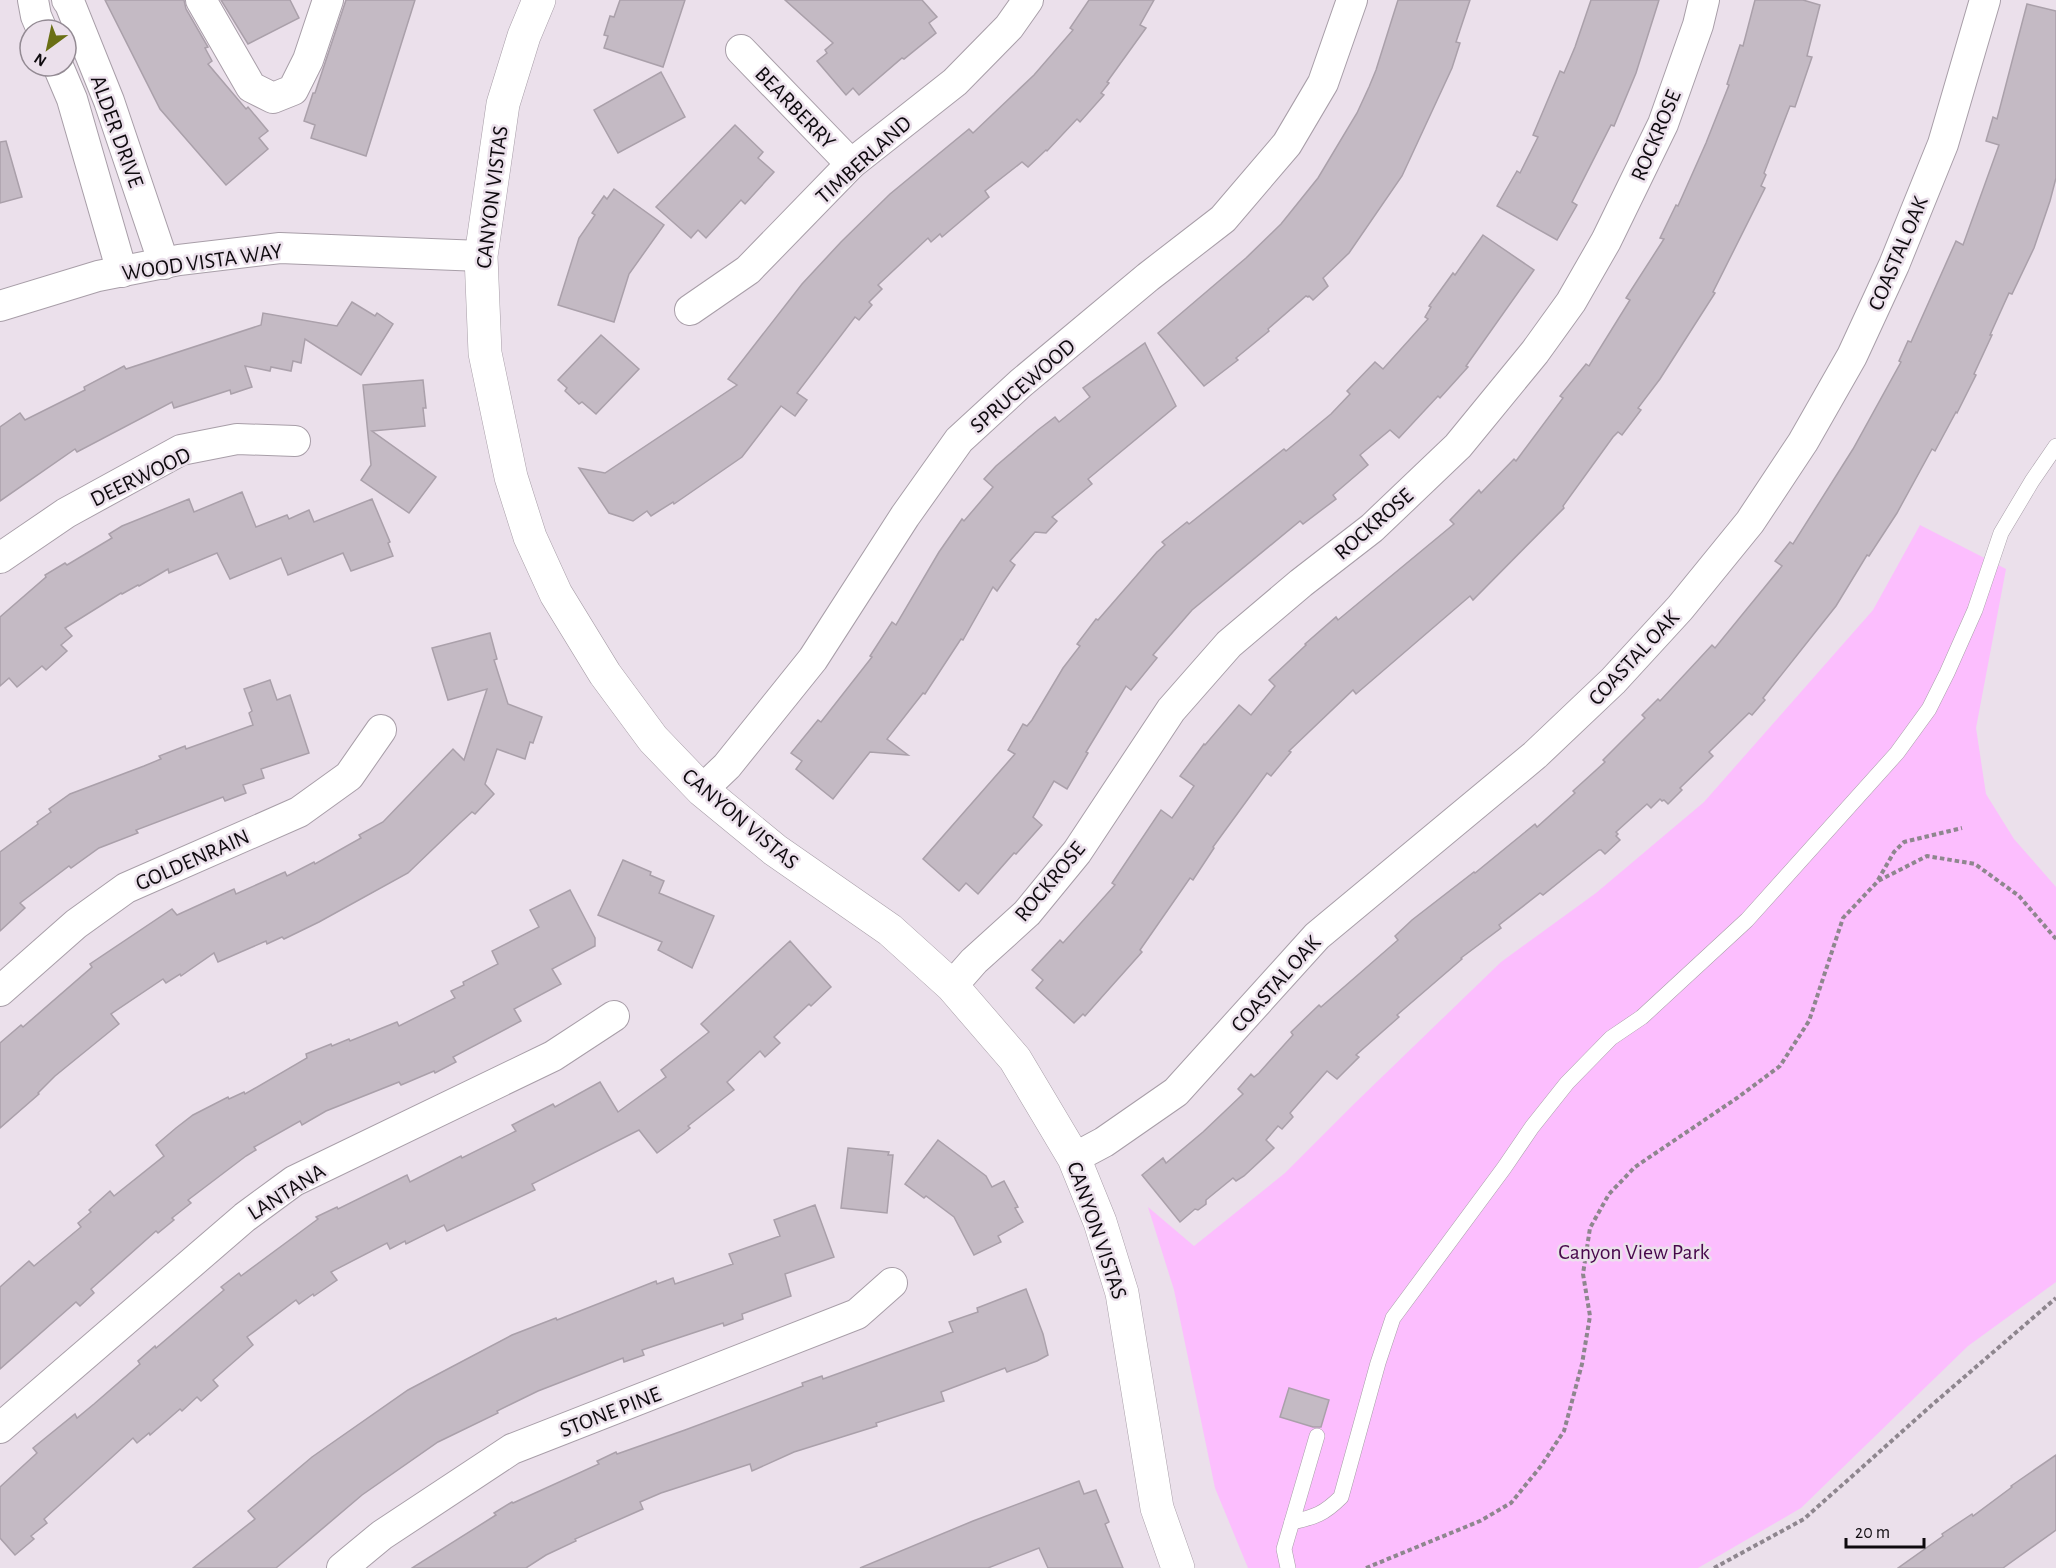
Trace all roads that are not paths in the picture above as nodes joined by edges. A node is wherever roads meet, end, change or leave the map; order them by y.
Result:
1 (33, 0) edge
2 (66, 0) edge
3 (201, 0) edge
4 (328, 0) edge
5 (539, 0) edge
6 (1028, 0) edge
7 (1352, 0) edge
8 (1704, 0) edge
9 (1985, 0) edge
10 (37, 18) edge
11 (741, 50) dead end
12 (63, 78) edge
13 (851, 164) junction
14 (481, 256) junction
15 (164, 264) junction
16 (122, 272) junction
17 (0, 306) edge
18 (690, 310) dead end
19 (295, 441) dead end
20 (2056, 446) edge
21 (0, 558) edge
22 (381, 730) dead end
23 (702, 790) junction
24 (952, 986) junction
25 (0, 991) edge
26 (614, 1016) dead end
27 (1074, 1158) junction
28 (892, 1283) dead end
29 (0, 1428) edge
30 (1317, 1436) dead end
31 (1292, 1522) junction
32 (342, 1568) edge
33 (1178, 1568) edge
34 (1288, 1568) edge

1 - 10 street
2 - 15 street, ALDER DRIVE
3 - 4 street
5 - 14 street, CANYON VISTAS
6 - 13 street, TIMBERLAND
7 - 23 street, SPRUCEWOOD
8 - 24 street, ROCKROSE
9 - 27 street, COASTAL OAK
11 - 13 street, BEARBERRY
12 - 16 street, ALDER DRIVE
13 - 18 street, TIMBERLAND
14 - 15 street, WOOD VISTA WAY
14 - 23 street, CANYON VISTAS
15 - 16 street, WOOD VISTA WAY
16 - 17 street, WOOD VISTA WAY
19 - 21 street, DEERWOOD
20 - 31 lane
22 - 25 street, GOLDENRAIN
23 - 24 street, CANYON VISTAS
24 - 27 street, CANYON VISTAS
26 - 29 street, LANTANA
27 - 33 street, CANYON VISTAS
28 - 32 street, STONE PINE
30 - 31 lane
31 - 34 lane

